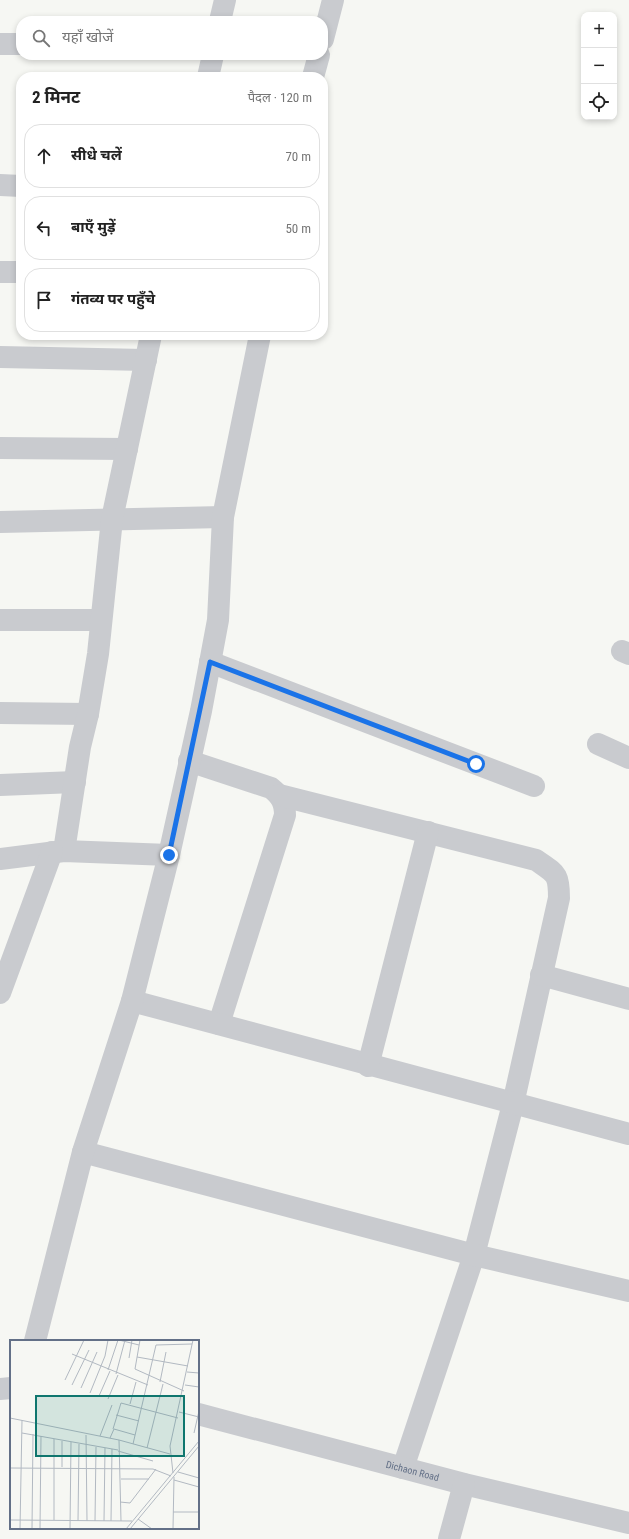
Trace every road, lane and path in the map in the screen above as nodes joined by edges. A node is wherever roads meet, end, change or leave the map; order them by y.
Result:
1 (225, 0) edge
2 (333, 0) edge
3 (221, 16) edge
4 (328, 20) edge
5 (0, 44) edge
6 (16, 44) edge
7 (212, 60) edge
8 (318, 60) edge
9 (209, 72) edge
10 (314, 72) edge
11 (0, 185) edge
12 (16, 186) edge
13 (0, 272) edge
14 (16, 272) edge
15 (150, 340) edge
16 (259, 340) edge
17 (0, 357) edge
18 (146, 360) junction
19 (0, 448) edge
20 (127, 449) junction
21 (223, 517) junction
22 (112, 519) junction
23 (0, 522) edge
24 (0, 620) edge
25 (101, 620) junction
26 (210, 662) junction
27 (0, 713) edge
28 (88, 714) junction
29 (598, 744) dead end
30 (629, 758) edge
31 (189, 761) junction
32 (75, 782) junction
33 (0, 785) edge
34 (534, 786) dead end
35 (280, 795) junction
36 (428, 832) junction
37 (58, 851) junction
38 (169, 855) junction
39 (0, 859) edge
40 (540, 975) junction
41 (0, 993) edge
42 (629, 999) edge
43 (132, 1001) junction
44 (219, 1024) junction
45 (368, 1066) junction
46 (513, 1104) junction
47 (629, 1134) edge
48 (83, 1152) junction
49 (474, 1255) junction
50 (629, 1291) edge
51 (36, 1340) edge
52 (10, 1388) edge
53 (0, 1390) edge
54 (199, 1414) edge
55 (403, 1468) junction
56 (464, 1484) junction
57 (629, 1523) edge
58 (448, 1539) edge

1 - 3 street
2 - 4 street
5 - 6 street
7 - 9 street
8 - 10 street
11 - 12 street
13 - 14 street
15 - 18 street
16 - 21 street
17 - 18 street
18 - 20 street
19 - 20 street
20 - 22 street
21 - 22 street
21 - 26 street
22 - 23 street
22 - 25 street
24 - 25 street
25 - 28 street
26 - 31 street
26 - 34 street
27 - 28 street
28 - 32 street
29 - 30 street
31 - 35 street
31 - 38 street
32 - 33 street
32 - 37 street
35 - 36 street
35 - 44 street
36 - 40 street
36 - 45 street
37 - 38 street
37 - 39 street
37 - 41 street
38 - 43 street
40 - 42 street
40 - 46 street
43 - 44 street
43 - 48 street
44 - 45 street
45 - 46 street
46 - 47 street
46 - 49 street
48 - 49 street
48 - 51 street
49 - 50 street
49 - 55 street
52 - 53 street
54 - 55 street, Dichaon Road
55 - 56 street, Dichaon Road
56 - 57 street, Dichaon Road
56 - 58 street

